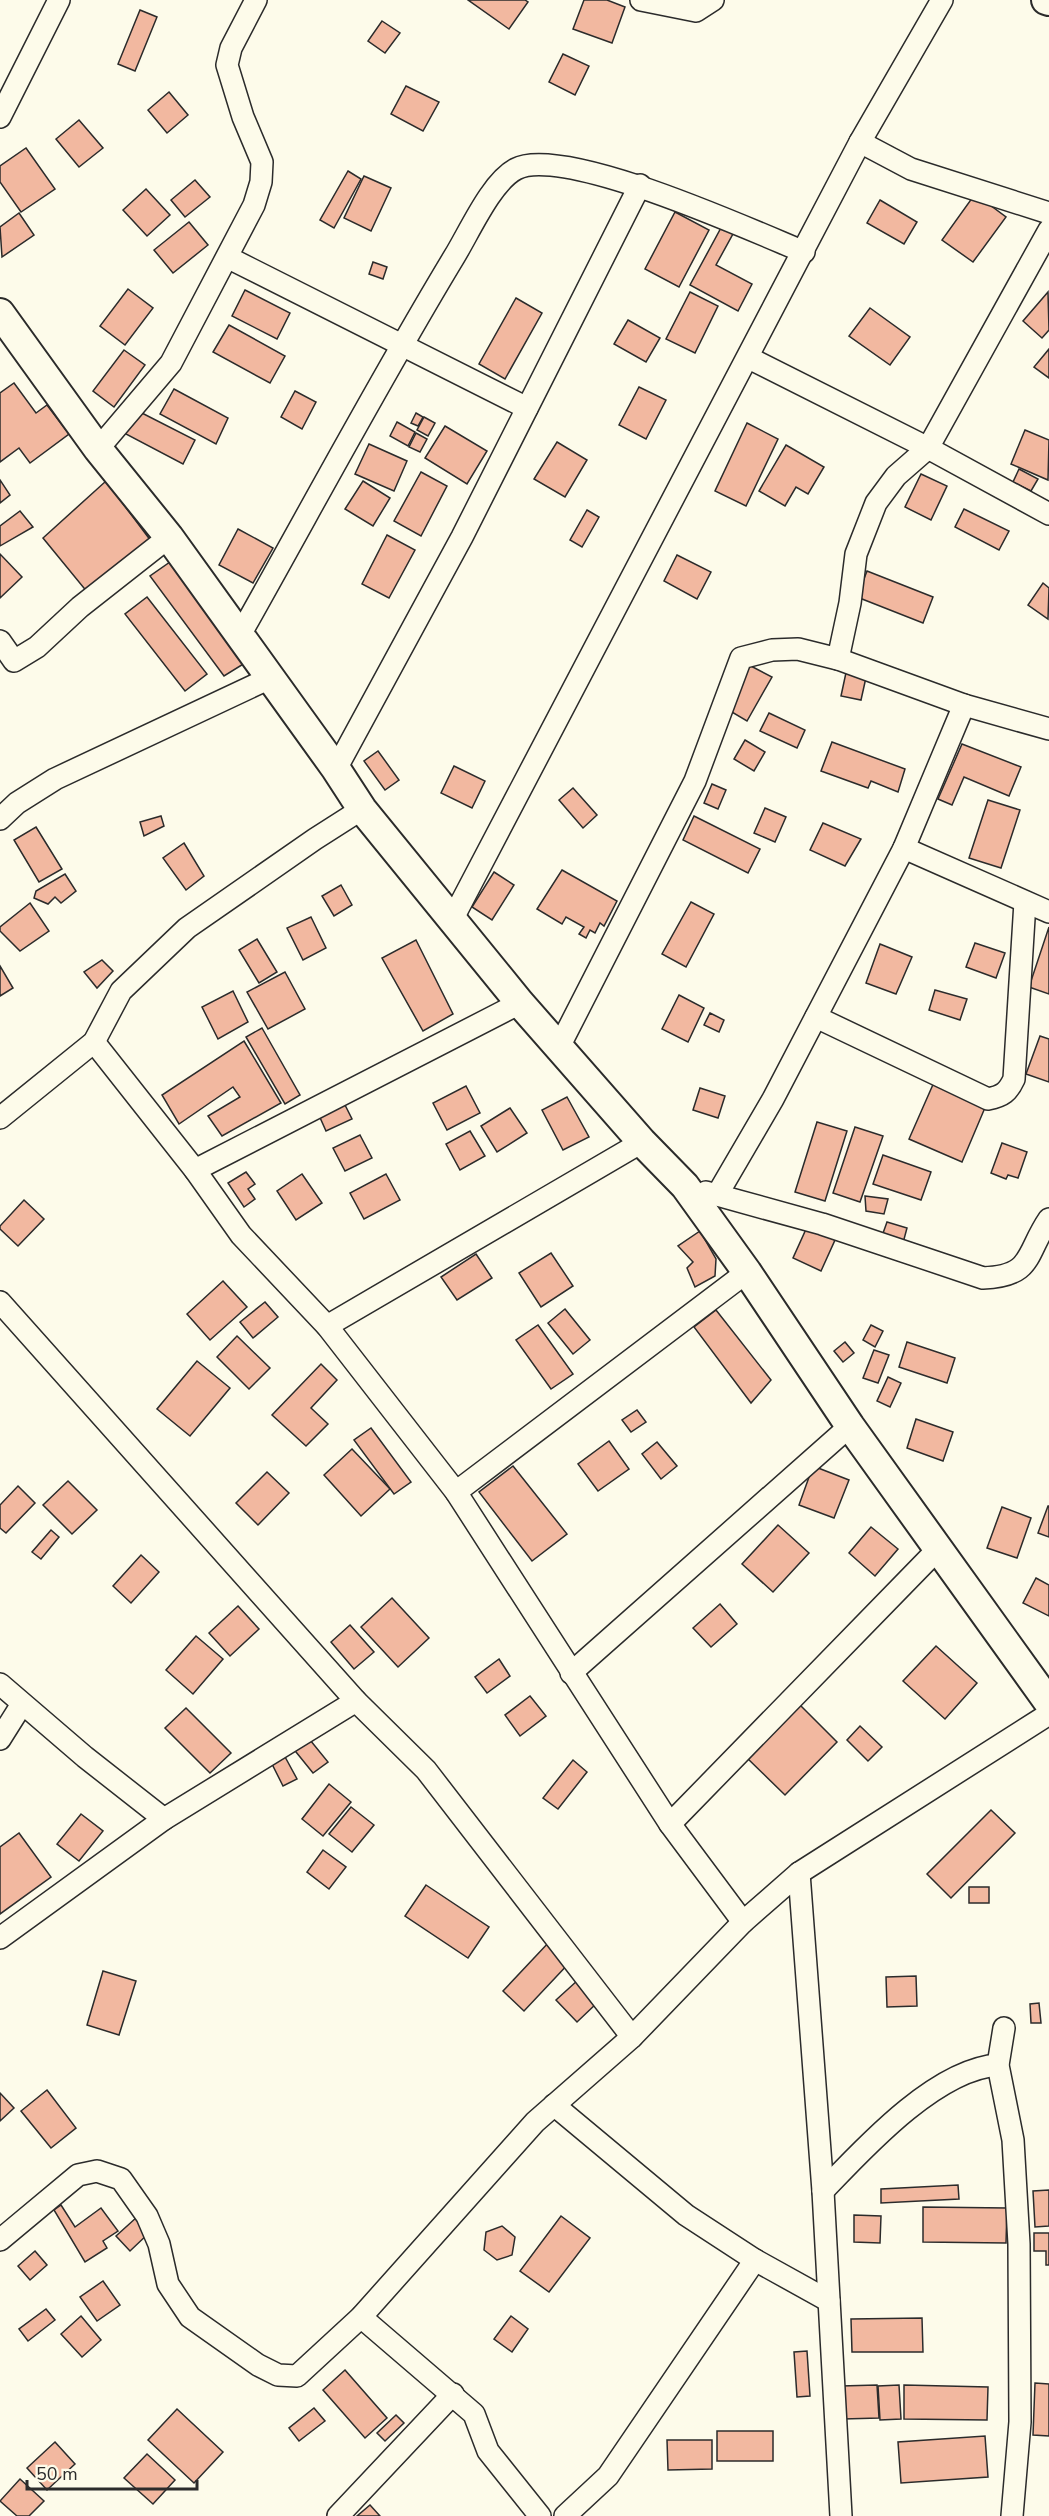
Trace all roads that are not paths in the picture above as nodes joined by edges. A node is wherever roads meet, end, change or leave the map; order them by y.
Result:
1 (59, 0) edge
2 (256, 0) edge
3 (641, 0) edge
4 (713, 0) edge
5 (942, 0) edge
6 (0, 117) edge
7 (860, 142) junction
8 (640, 185) junction
9 (1049, 213) edge
10 (1049, 230) edge
11 (804, 252) junction
12 (229, 258) junction
13 (0, 313) edge
14 (403, 345) junction
15 (749, 358) junction
16 (527, 408) junction
17 (928, 448) junction
18 (98, 449) junction
19 (1049, 514) edge
20 (169, 537) junction
21 (240, 636) junction
22 (0, 641) edge
23 (838, 659) junction
24 (270, 678) junction
25 (964, 705) junction
26 (1047, 723) edge
27 (336, 769) junction
28 (362, 809) junction
29 (0, 819) edge
30 (904, 848) junction
31 (1025, 902) junction
32 (1049, 912) edge
33 (452, 920) junction
34 (520, 1003) junction
35 (816, 1017) junction
36 (94, 1042) junction
37 (559, 1047) junction
38 (0, 1118) edge
39 (642, 1142) junction
40 (195, 1170) junction
41 (685, 1186) junction
42 (717, 1195) junction
43 (1049, 1219) edge
44 (747, 1272) junction
45 (0, 1302) edge
46 (327, 1326) junction
47 (850, 1426) junction
48 (456, 1492) junction
49 (939, 1548) junction
50 (571, 1673) junction
51 (0, 1684) edge
52 (356, 1701) junction
53 (1049, 1702) edge
54 (22, 1704) junction
55 (1049, 1714) edge
56 (0, 1739) edge
57 (164, 1819) junction
58 (670, 1824) junction
59 (799, 1873) junction
60 (743, 1922) junction
61 (0, 1938) edge
62 (1004, 2028) dead end
63 (632, 2037) junction
64 (998, 2065) junction
65 (554, 2105) junction
66 (823, 2191) junction
67 (0, 2240) edge
68 (755, 2260) junction
69 (829, 2301) junction
70 (361, 2317) junction
71 (453, 2394) junction
72 (338, 2516) edge
73 (540, 2516) edge
74 (565, 2516) edge
75 (841, 2516) edge
76 (1012, 2516) edge

1 - 6 street
2 - 12 street
3 - 4 street
5 - 7 street
7 - 9 street
7 - 11 street
8 - 11 street
8 - 14 street
8 - 16 street
10 - 17 street
11 - 15 street
12 - 14 street
12 - 18 street
13 - 18 street
14 - 16 street
14 - 21 street
15 - 17 street
15 - 33 street
16 - 27 street
17 - 19 street
17 - 23 street
18 - 20 street
20 - 21 street
20 - 22 street
21 - 24 street
23 - 25 street
23 - 37 street
24 - 27 street
24 - 29 street
25 - 26 street
25 - 30 street
27 - 28 street
28 - 33 street
28 - 36 street
30 - 31 street
30 - 35 street
31 - 32 street
31 - 35 street
33 - 34 street
34 - 37 street
34 - 40 street
35 - 42 street
36 - 38 street
36 - 40 street
37 - 39 street
39 - 41 street
39 - 46 street
40 - 46 street
41 - 42 street
41 - 44 street
42 - 43 street
44 - 47 street
44 - 48 street
45 - 52 street
46 - 48 street
47 - 49 street
47 - 50 street
48 - 50 street
49 - 53 street
49 - 58 street
50 - 58 street
51 - 54 street
52 - 57 street
52 - 63 street
54 - 56 street
54 - 57 street
55 - 59 street
57 - 61 street
58 - 60 street
59 - 60 street
59 - 66 street
60 - 63 street
62 - 64 street
63 - 65 street
64 - 66 street
64 - 76 street
65 - 68 street
65 - 70 street
66 - 69 street
67 - 70 street
68 - 69 street
68 - 74 street
69 - 75 street
70 - 71 street
71 - 72 street
71 - 73 street

